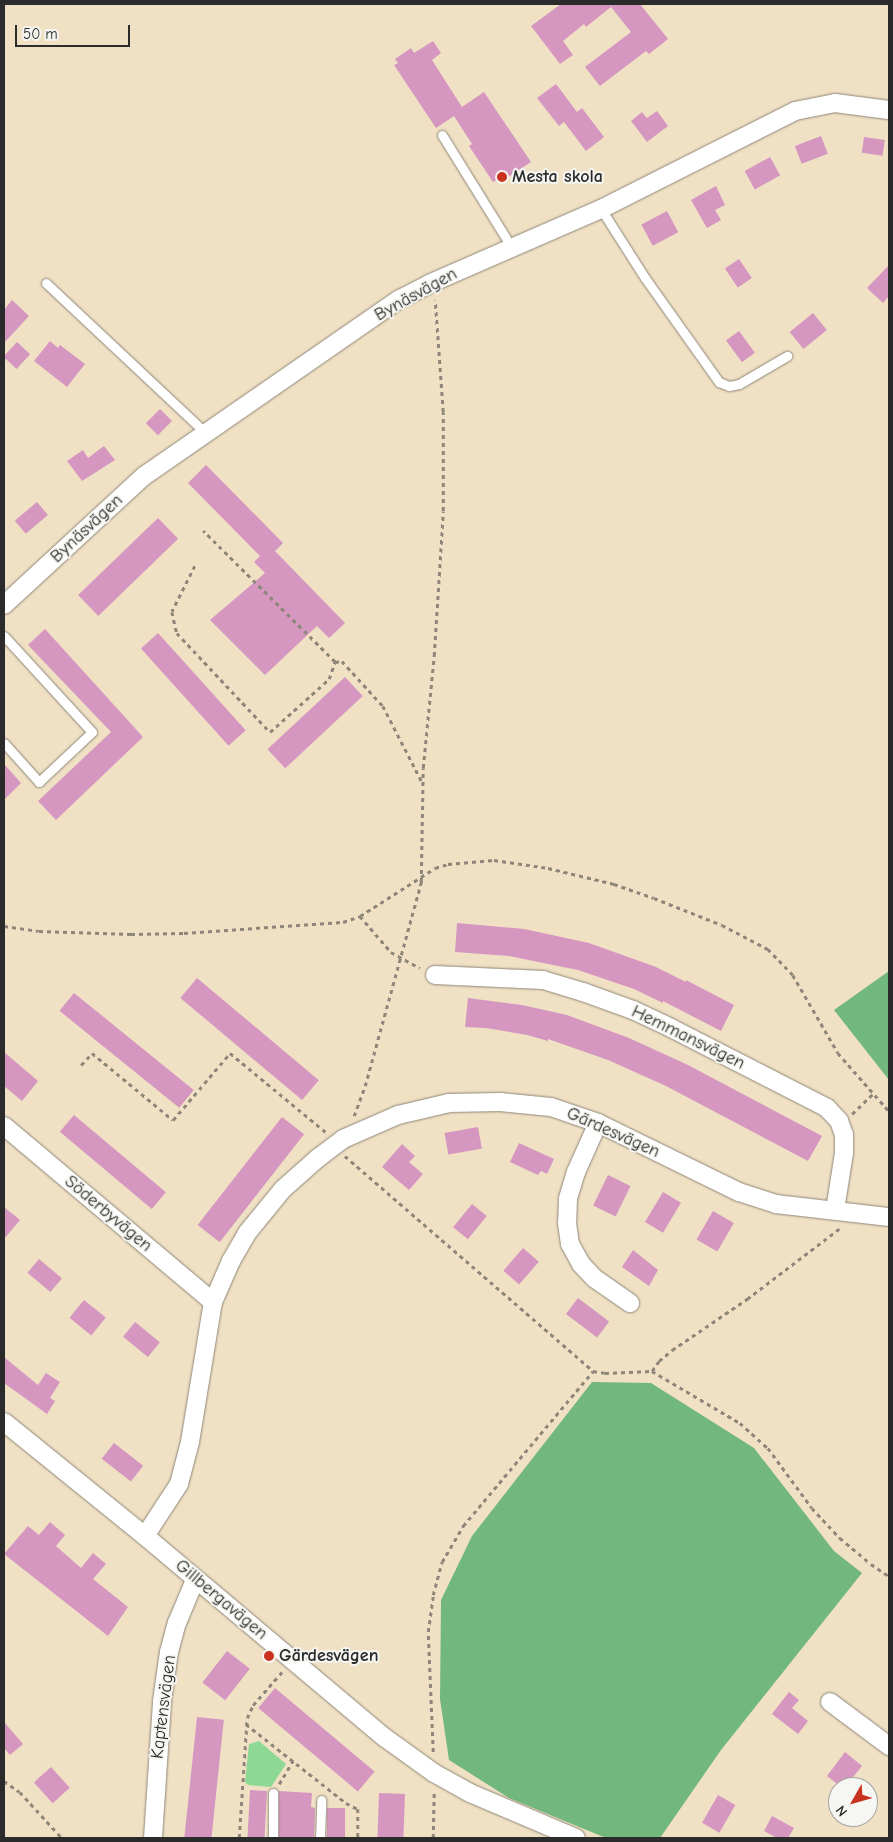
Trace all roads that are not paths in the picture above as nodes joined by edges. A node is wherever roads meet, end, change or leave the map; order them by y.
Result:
1 (889, 110) edge
2 (442, 135) dead end
3 (602, 209) junction
4 (512, 248) junction
5 (46, 283) dead end
6 (787, 356) dead end
7 (206, 433) junction
8 (4, 605) edge
9 (4, 636) edge
10 (4, 743) edge
11 (435, 975) road end
12 (598, 1122) junction
13 (4, 1126) edge
14 (840, 1211) junction
15 (889, 1217) edge
16 (213, 1302) junction
17 (630, 1303) dead end
18 (4, 1423) edge
19 (145, 1536) junction
20 (195, 1580) junction
21 (830, 1702) dead end
22 (889, 1746) edge
23 (273, 1794) road end
24 (321, 1800) dead end
25 (153, 1838) edge
26 (273, 1838) edge
27 (320, 1838) edge
28 (576, 1838) edge

1 - 3 street, Bynäsvägen
2 - 4 lane
3 - 4 street, Bynäsvägen
3 - 6 lane
4 - 7 street, Bynäsvägen
5 - 7 lane
7 - 8 street, Bynäsvägen
9 - 10 lane
11 - 14 street, Hemmansvägen
12 - 14 street, Gärdesvägen
12 - 16 street, Gärdesvägen
12 - 17 street
13 - 16 street, Söderbyvägen
14 - 15 street, Gärdesvägen
16 - 19 street, Gärdesvägen
18 - 19 street, Gillbergavägen
19 - 20 street, Gillbergavägen
20 - 25 street, Kaptensvägen
20 - 28 street, Gillbergavägen
21 - 22 street
23 - 26 lane
24 - 27 lane

